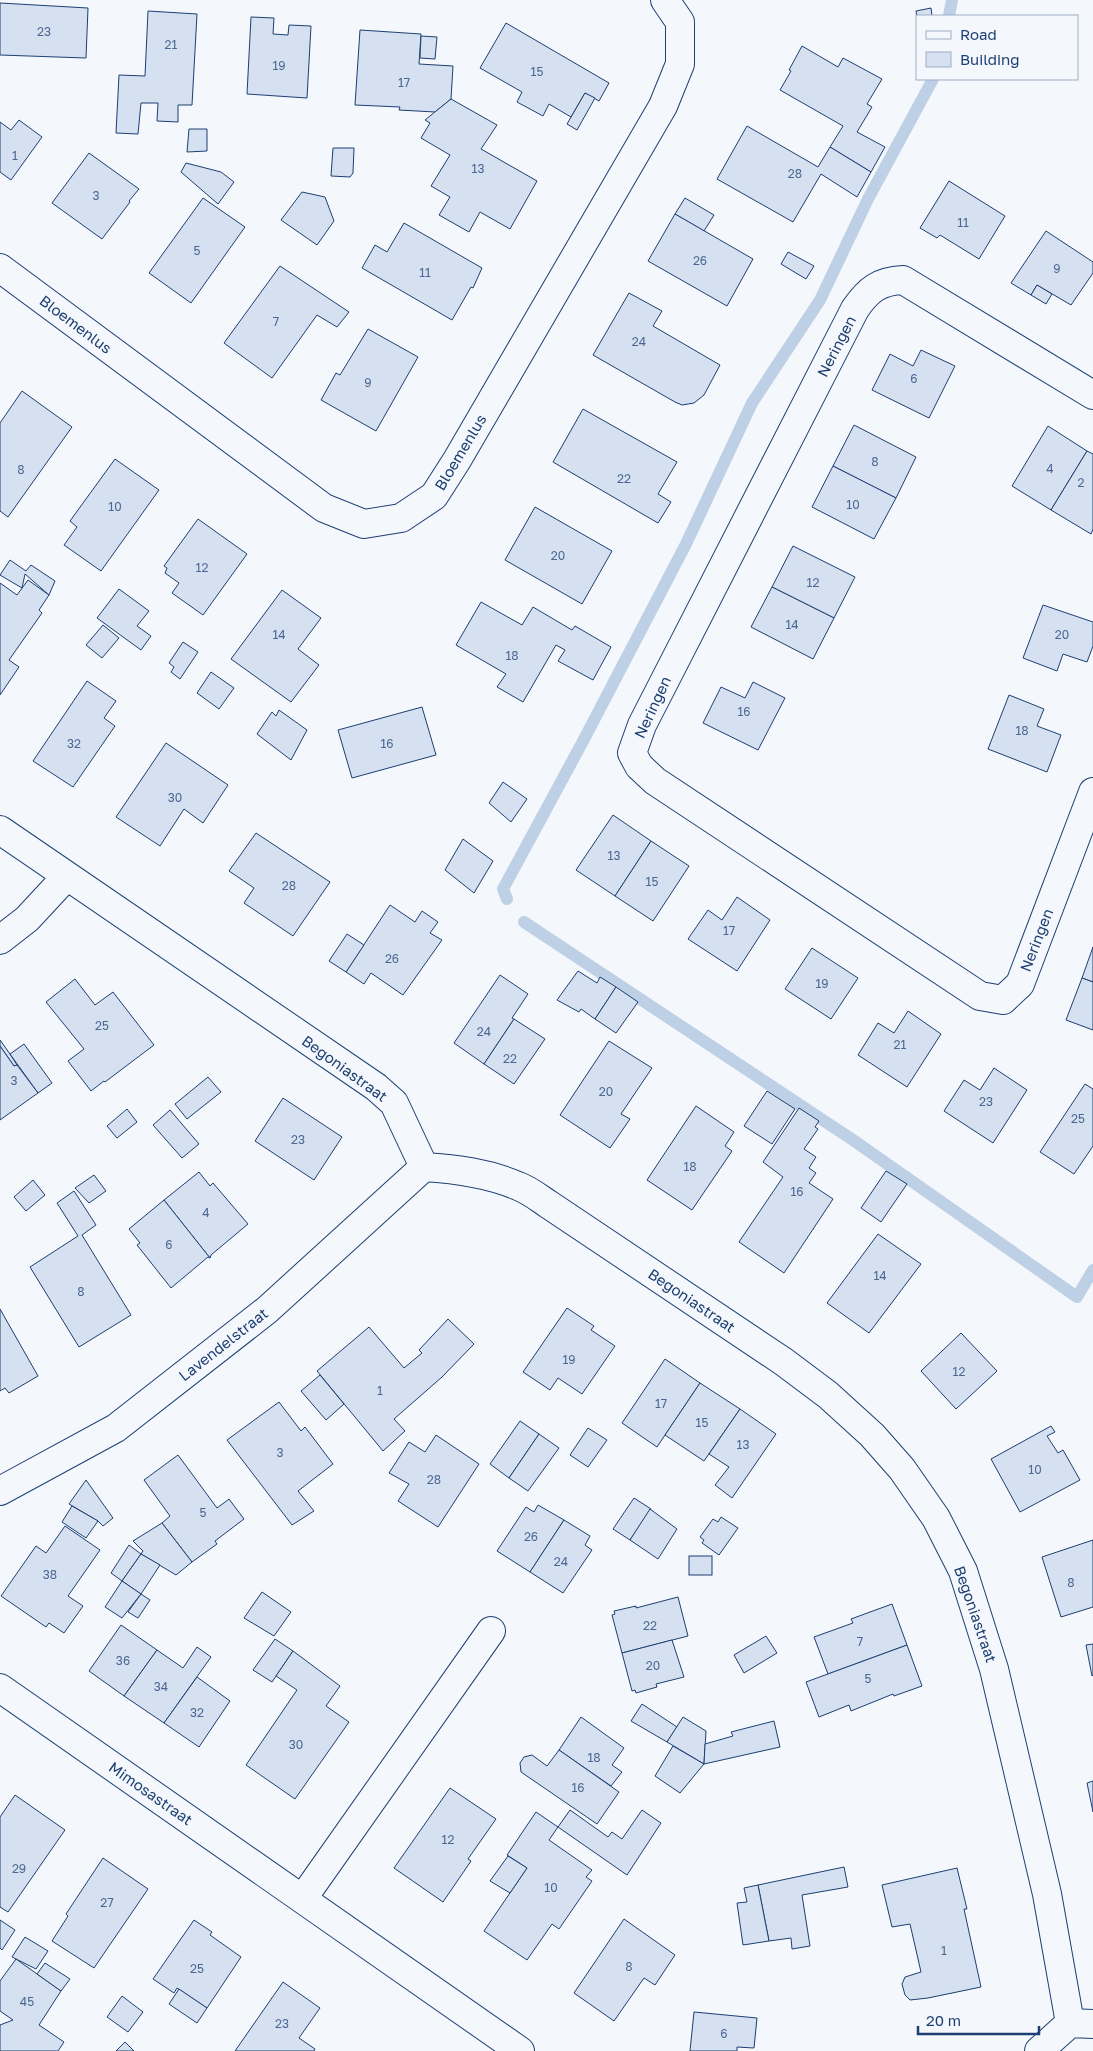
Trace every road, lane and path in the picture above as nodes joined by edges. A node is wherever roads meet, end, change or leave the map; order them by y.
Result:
1 (665, 0) edge
2 (0, 268) edge
3 (1093, 395) edge
4 (1093, 792) edge
5 (0, 830) edge
6 (66, 877) junction
7 (0, 940) edge
8 (424, 1167) junction
9 (0, 1491) edge
10 (491, 1631) dead end
11 (0, 1688) edge
12 (303, 1898) junction
13 (1081, 2023) edge
14 (520, 2051) edge
15 (1039, 2051) edge

1 - 2 street, Bloemenlus
3 - 4 street, Neringen
5 - 6 street, Begoniastraat
6 - 7 street
6 - 8 street, Begoniastraat
8 - 9 street, Lavendelstraat
8 - 13 street, Begoniastraat
10 - 12 street
11 - 12 street, Mimosastraat
12 - 14 street, Mimosastraat
13 - 15 street

